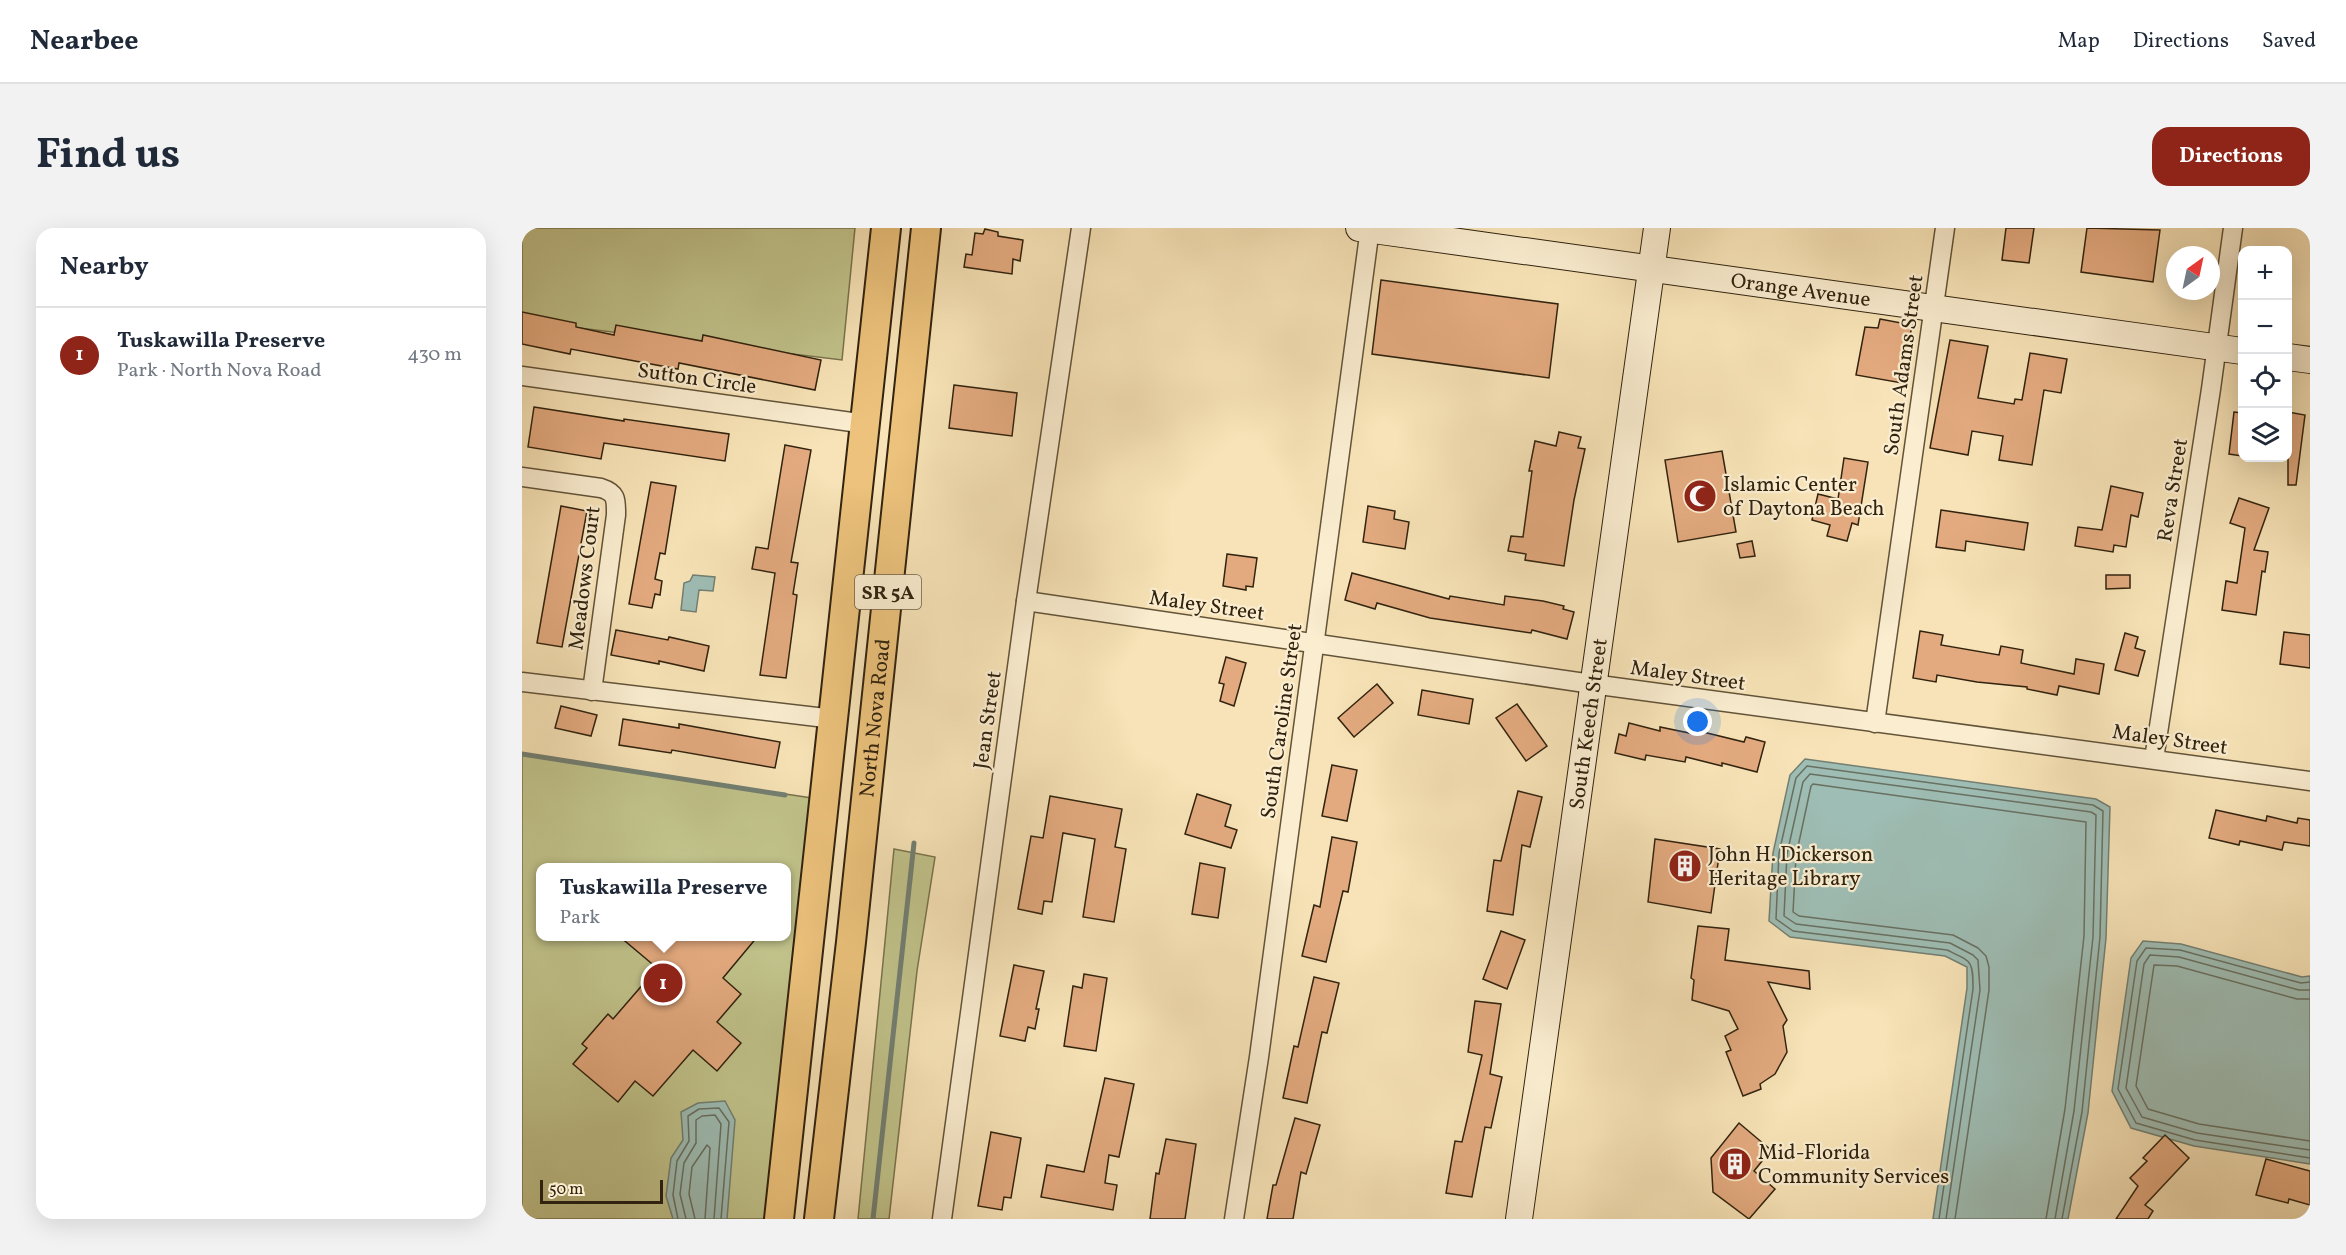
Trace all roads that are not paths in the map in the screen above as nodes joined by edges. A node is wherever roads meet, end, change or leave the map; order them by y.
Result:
1 (886, 228) edge
2 (926, 228) edge
3 (1081, 228) edge
4 (1366, 228) edge
5 (1657, 228) edge
6 (1946, 228) edge
7 (2233, 228) edge
8 (1651, 268) junction
9 (1934, 308) junction
10 (2216, 347) junction
11 (2238, 350) edge
12 (2292, 358) edge
13 (2310, 360) edge
14 (522, 376) edge
15 (866, 424) junction
16 (522, 477) edge
17 (1026, 601) junction
18 (1314, 643) junction
19 (840, 661) junction
20 (522, 682) edge
21 (1592, 684) junction
22 (592, 691) junction
23 (875, 716) junction
24 (834, 719) junction
25 (1875, 723) junction
26 (2154, 759) junction
27 (868, 780) junction
28 (2310, 781) edge
29 (779, 1219) edge
30 (819, 1219) edge
31 (942, 1219) edge
32 (1234, 1219) edge
33 (1519, 1219) edge

1 - 15 main road, North Nova Road / SR 5A
2 - 23 main road, North Nova Road / SR 5A
3 - 17 street, Jean Street
4 - 8 street, Orange Avenue
4 - 18 street, South Caroline Street
5 - 8 street, South Keech Street
6 - 9 street, South Adams Street
7 - 10 street, Reva Street
8 - 9 street, Orange Avenue
8 - 21 street, South Keech Street
9 - 10 street, Orange Avenue
9 - 25 street, South Adams Street
10 - 11 street, Orange Avenue
10 - 26 street, Reva Street
12 - 13 street
14 - 15 street, Sutton Circle
15 - 19 main road, North Nova Road / SR 5A
16 - 22 street, Meadows Court
17 - 18 street, Maley Street
17 - 31 street, Jean Street
18 - 21 street, Maley Street
18 - 32 street, South Caroline Street
19 - 23 main road
19 - 24 main road, North Nova Road / SR 5A
20 - 22 street
21 - 25 street, Maley Street
21 - 33 street, South Keech Street
22 - 24 street
23 - 27 main road, North Nova Road / SR 5A
24 - 27 main road
24 - 29 main road, North Nova Road / SR 5A
25 - 26 street, Maley Street
26 - 28 street, Maley Street
27 - 30 main road, North Nova Road / SR 5A

